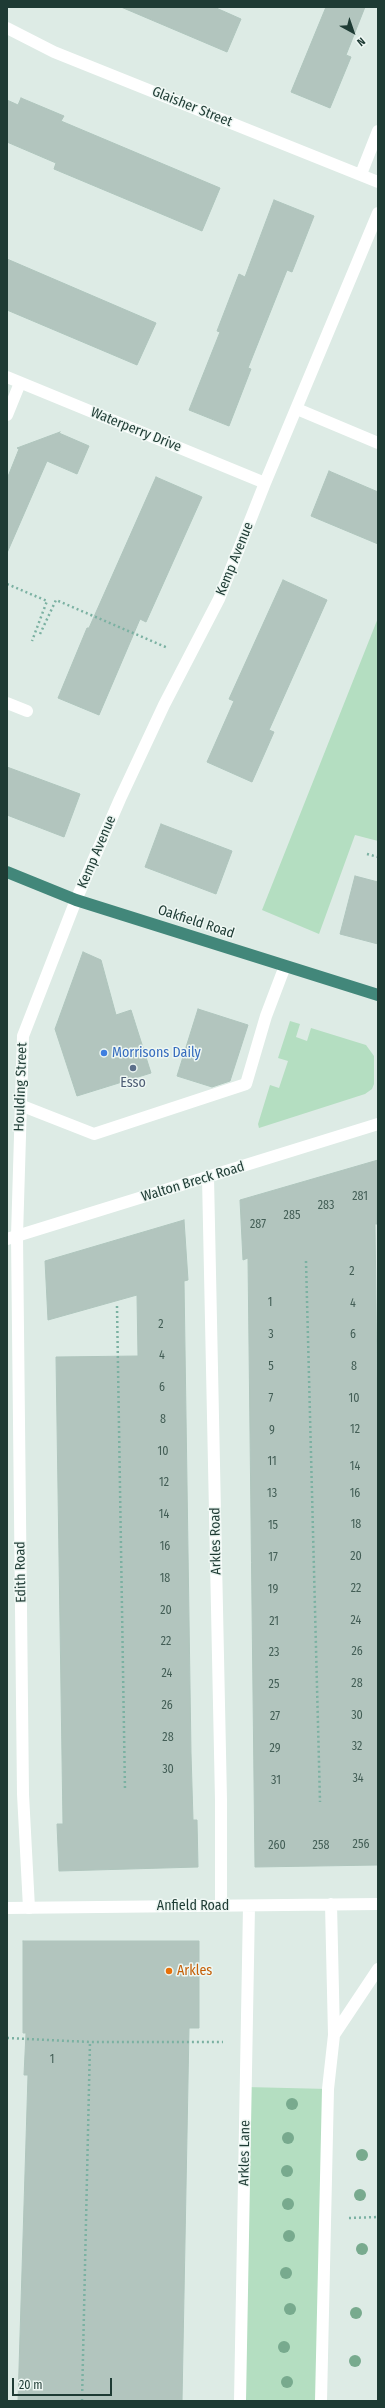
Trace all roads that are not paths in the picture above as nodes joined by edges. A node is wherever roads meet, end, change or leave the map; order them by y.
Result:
1 (7, 28) edge
2 (378, 131) edge
3 (361, 174) junction
4 (378, 182) edge
5 (378, 212) edge
6 (7, 378) edge
7 (20, 383) junction
8 (297, 409) junction
9 (7, 415) edge
10 (378, 443) edge
11 (265, 483) junction
12 (7, 703) edge
13 (27, 711) dead end
14 (7, 872) edge
15 (76, 900) junction
16 (285, 966) junction
17 (378, 995) edge
18 (20, 1105) junction
19 (378, 1124) edge
20 (208, 1176) junction
21 (12, 1238) edge
22 (331, 1904) junction
23 (378, 1904) edge
24 (221, 1905) junction
25 (249, 1906) junction
26 (7, 1908) edge
27 (29, 1908) junction
28 (378, 1968) edge
29 (334, 2035) junction
30 (240, 2401) edge
31 (321, 2401) edge

1 - 3 street, Glaisher Street
2 - 3 street
3 - 4 street, Glaisher Street
5 - 8 street, Kemp Avenue
6 - 7 street, Waterperry Drive
7 - 9 street
7 - 11 street, Waterperry Drive
8 - 10 street
8 - 11 street, Kemp Avenue
11 - 15 street, Kemp Avenue
12 - 13 street
14 - 15 highway, Oakfield Road
15 - 16 highway, Oakfield Road
15 - 18 street, Houlding Street
16 - 17 highway, Oakfield Road
16 - 18 street
18 - 21 street, Houlding Street
19 - 20 street, Walton Breck Road
20 - 21 street, Walton Breck Road
20 - 24 street, Arkles Road
21 - 27 street, Edith Road
22 - 23 street, Anfield Road
22 - 25 street, Anfield Road
22 - 29 street
24 - 25 street, Anfield Road
24 - 27 street, Anfield Road
25 - 30 street, Arkles Lane
26 - 27 street, Anfield Road
28 - 29 street
29 - 31 street

